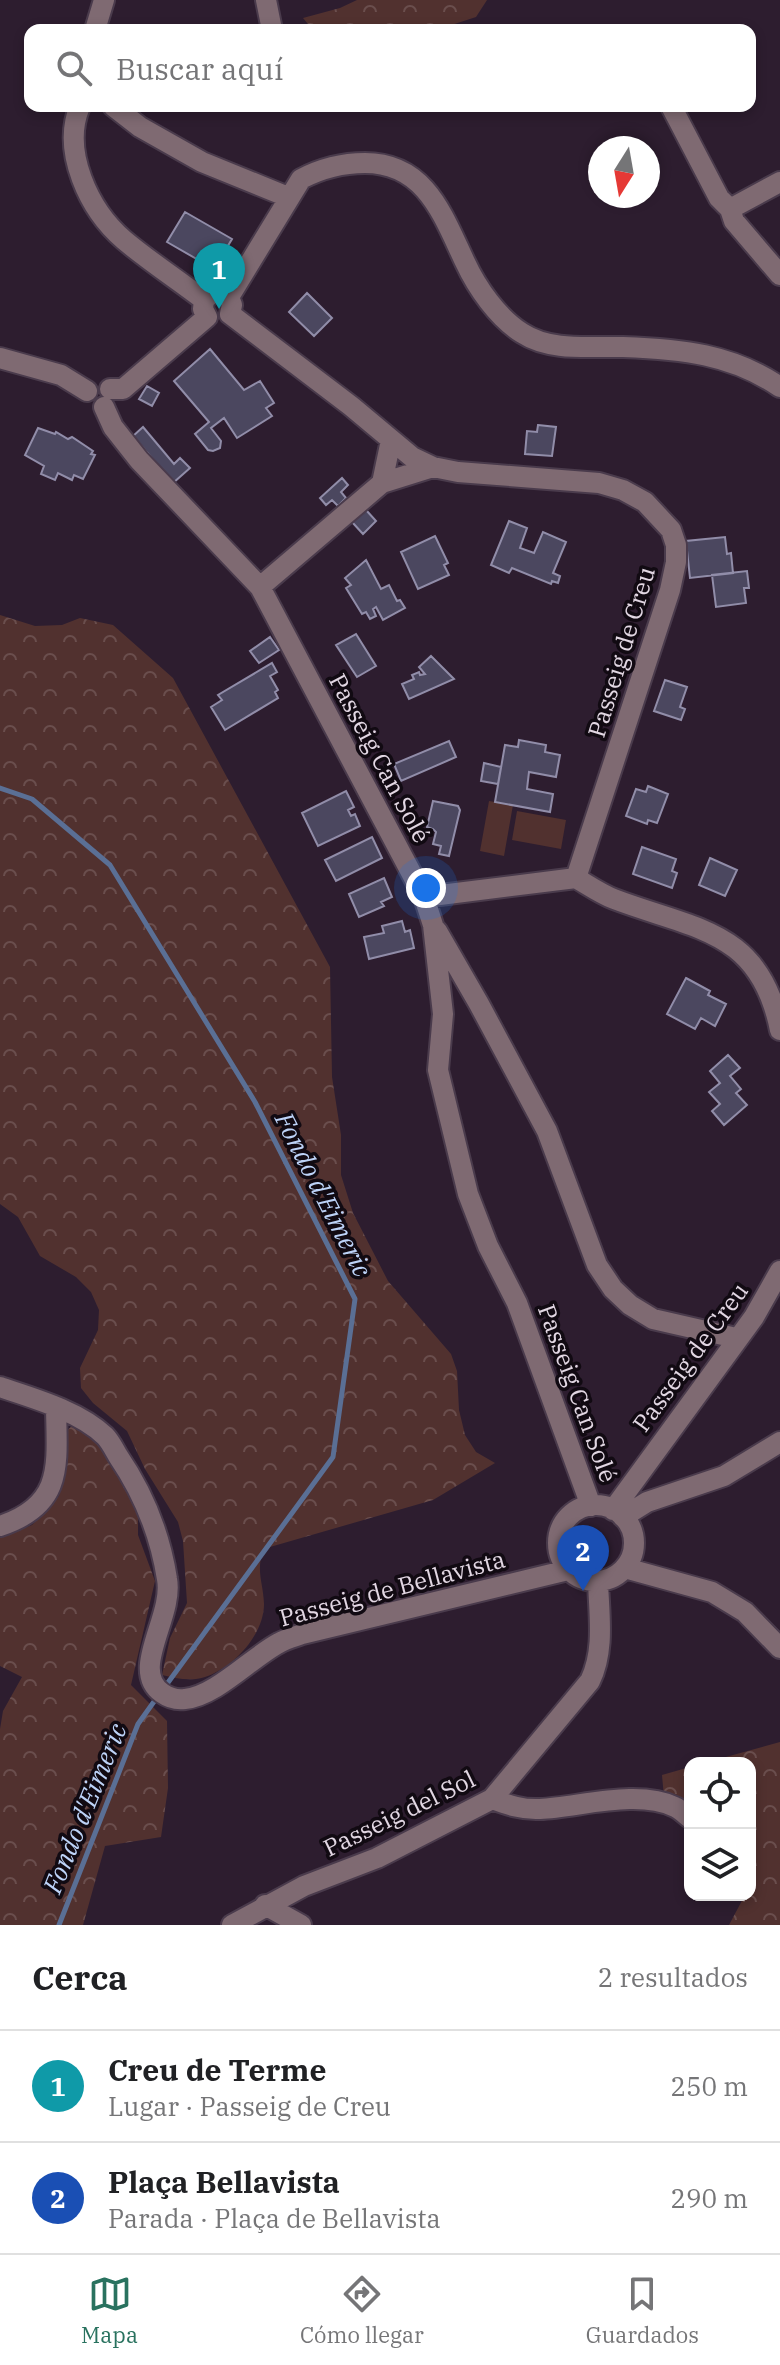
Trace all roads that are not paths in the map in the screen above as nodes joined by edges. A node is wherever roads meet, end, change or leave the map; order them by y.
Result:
1 (104, 0) edge
2 (266, 0) edge
3 (97, 24) edge
4 (271, 24) edge
5 (78, 112) edge
6 (121, 112) edge
7 (674, 112) edge
8 (780, 182) edge
9 (288, 197) junction
10 (730, 209) junction
11 (780, 275) edge
12 (229, 306) junction
13 (205, 308) junction
14 (0, 358) edge
15 (780, 387) edge
16 (107, 398) junction
17 (391, 440) junction
18 (433, 467) junction
19 (382, 483) junction
20 (260, 587) junction
21 (576, 878) junction
22 (424, 897) junction
23 (433, 925) junction
24 (780, 1030) edge
25 (780, 1271) edge
26 (736, 1338) junction
27 (0, 1387) edge
28 (56, 1408) junction
29 (780, 1442) edge
30 (591, 1506) junction
31 (618, 1513) junction
32 (0, 1526) edge
33 (625, 1568) junction
34 (568, 1570) junction
35 (598, 1581) junction
36 (780, 1648) edge
37 (492, 1799) junction
38 (684, 1814) edge
39 (265, 1905) junction
40 (232, 1925) edge
41 (301, 1925) edge

1 - 3 street
2 - 4 street
5 - 13 street
6 - 9 street
7 - 10 street
8 - 10 street
9 - 12 street
9 - 15 street
10 - 11 street
12 - 13 street
12 - 17 street, Passeig de Creu
13 - 16 street
14 - 16 street, Passeig Can Solé
16 - 20 street, Passeig Can Solé
17 - 18 street, Passeig de Creu
17 - 19 street
18 - 19 street
18 - 21 street, Passeig de Creu
19 - 20 street
20 - 22 street, Passeig Can Solé
21 - 22 street
21 - 24 street
22 - 23 street, Passeig Can Solé
23 - 26 street
23 - 30 street, Passeig Can Solé
25 - 26 street, Passeig de Creu
26 - 31 street, Passeig de Creu
27 - 28 street, Passeig de Bellavista
28 - 32 street
28 - 34 street, Passeig de Bellavista
29 - 31 street
30 - 31 street
30 - 34 street
31 - 33 street
33 - 35 street
33 - 36 street
34 - 35 street
35 - 37 street, Passeig del Sol
37 - 38 street
37 - 39 street, Passeig del Sol
39 - 40 street, Passeig del Sol
39 - 41 street

